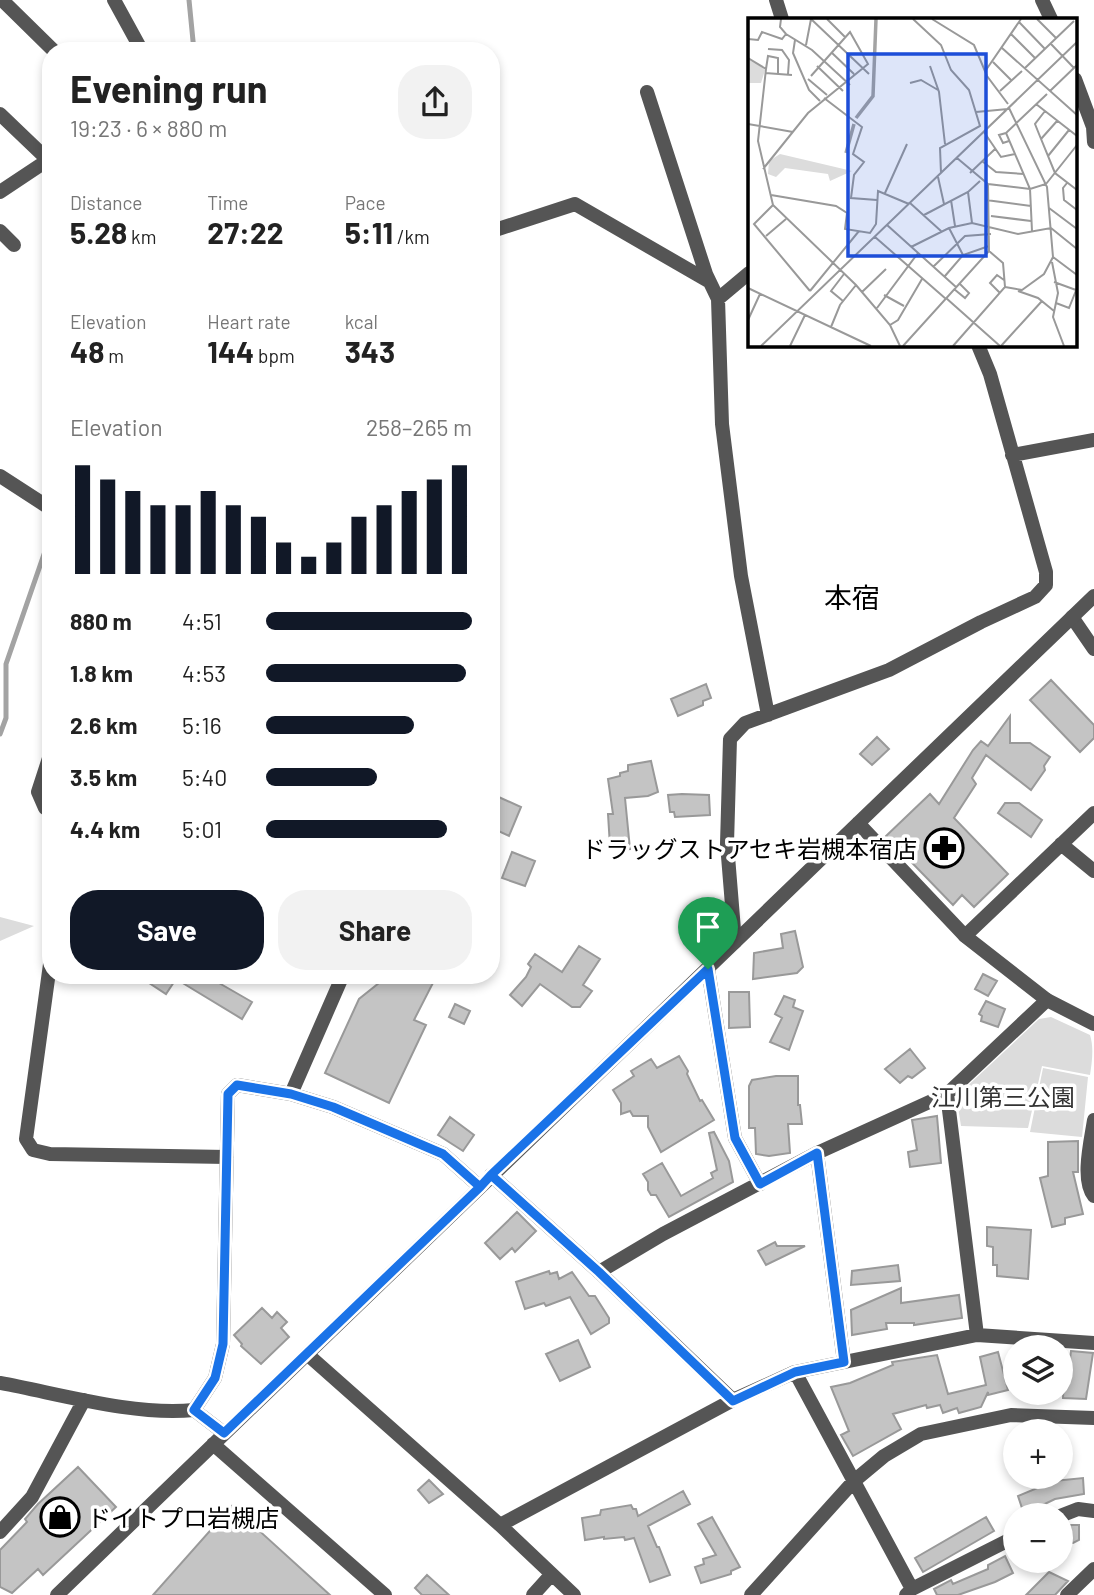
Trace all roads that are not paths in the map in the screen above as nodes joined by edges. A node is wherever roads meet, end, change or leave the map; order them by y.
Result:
1 (2, 0) edge
2 (114, 0) edge
3 (776, 0) edge
4 (1042, 0) edge
5 (782, 18) edge
6 (1051, 18) edge
7 (45, 42) edge
8 (137, 42) edge
9 (1076, 82) edge
10 (647, 92) dead end
11 (0, 114) edge
12 (1093, 131) edge
13 (42, 152) edge
14 (42, 164) edge
15 (0, 192) edge
16 (500, 228) edge
17 (0, 231) edge
18 (14, 245) dead end
19 (748, 274) edge
20 (710, 282) junction
21 (718, 299) junction
22 (978, 346) edge
23 (1094, 440) edge
24 (1012, 455) junction
25 (0, 476) edge
26 (42, 503) edge
27 (1094, 596) edge
28 (1072, 617) junction
29 (1094, 649) edge
30 (768, 715) junction
31 (42, 780) edge
32 (42, 801) edge
33 (1094, 813) edge
34 (858, 823) junction
35 (1061, 844) junction
36 (1094, 871) edge
37 (965, 936) junction
38 (735, 942) junction
39 (708, 969) junction
40 (47, 984) edge
41 (339, 984) edge
42 (1047, 1000) junction
43 (1094, 1024) edge
44 (291, 1094) junction
45 (947, 1094) junction
46 (1094, 1121) edge
47 (817, 1153) junction
48 (227, 1157) junction
49 (1091, 1157) edge
50 (491, 1175) junction
51 (760, 1184) junction
52 (480, 1187) junction
53 (1094, 1196) edge
54 (599, 1272) junction
55 (977, 1335) junction
56 (1094, 1343) edge
57 (307, 1354) junction
58 (844, 1362) junction
59 (795, 1372) junction
60 (0, 1383) edge
61 (84, 1401) junction
62 (733, 1401) junction
63 (194, 1410) junction
64 (1094, 1418) edge
65 (224, 1433) junction
66 (213, 1444) junction
67 (854, 1481) junction
68 (1094, 1511) edge
69 (1073, 1512) edge
70 (500, 1525) junction
71 (0, 1532) edge
72 (1003, 1543) edge
73 (1094, 1569) edge
74 (551, 1575) junction
75 (909, 1592) edge
76 (57, 1595) edge
77 (385, 1595) edge
78 (533, 1595) edge
79 (574, 1595) edge
80 (751, 1595) edge
81 (1067, 1595) edge

1 - 7 street
2 - 8 street
3 - 5 street
4 - 6 street
9 - 12 street
10 - 20 street
11 - 13 street
14 - 15 street
16 - 20 street
17 - 18 street
19 - 21 street
20 - 21 street
21 - 30 street
22 - 24 street
23 - 24 street
24 - 30 street
25 - 26 street
27 - 28 street
28 - 29 street
28 - 34 street
30 - 38 street
31 - 32 street
33 - 35 street
34 - 37 street
34 - 38 street
35 - 36 street
35 - 37 street
37 - 42 street
38 - 39 street
39 - 50 street
39 - 51 street
40 - 48 street
41 - 44 street
42 - 43 street
42 - 45 street
44 - 48 street
44 - 52 street
45 - 47 street
45 - 55 street
46 - 49 street
47 - 51 street
47 - 58 street
48 - 63 street
49 - 53 street
50 - 52 street
50 - 54 street
51 - 54 street
52 - 57 street
54 - 62 street
55 - 56 street
55 - 58 street
57 - 65 street
57 - 70 street
58 - 59 street
59 - 62 street
59 - 67 street
60 - 61 street
61 - 63 street
61 - 71 street
62 - 70 street
63 - 65 street
64 - 67 street
65 - 66 street
66 - 76 street
66 - 77 street
67 - 75 street
67 - 80 street
68 - 69 street
70 - 74 street
72 - 75 street
73 - 81 street
74 - 78 street
74 - 79 street

